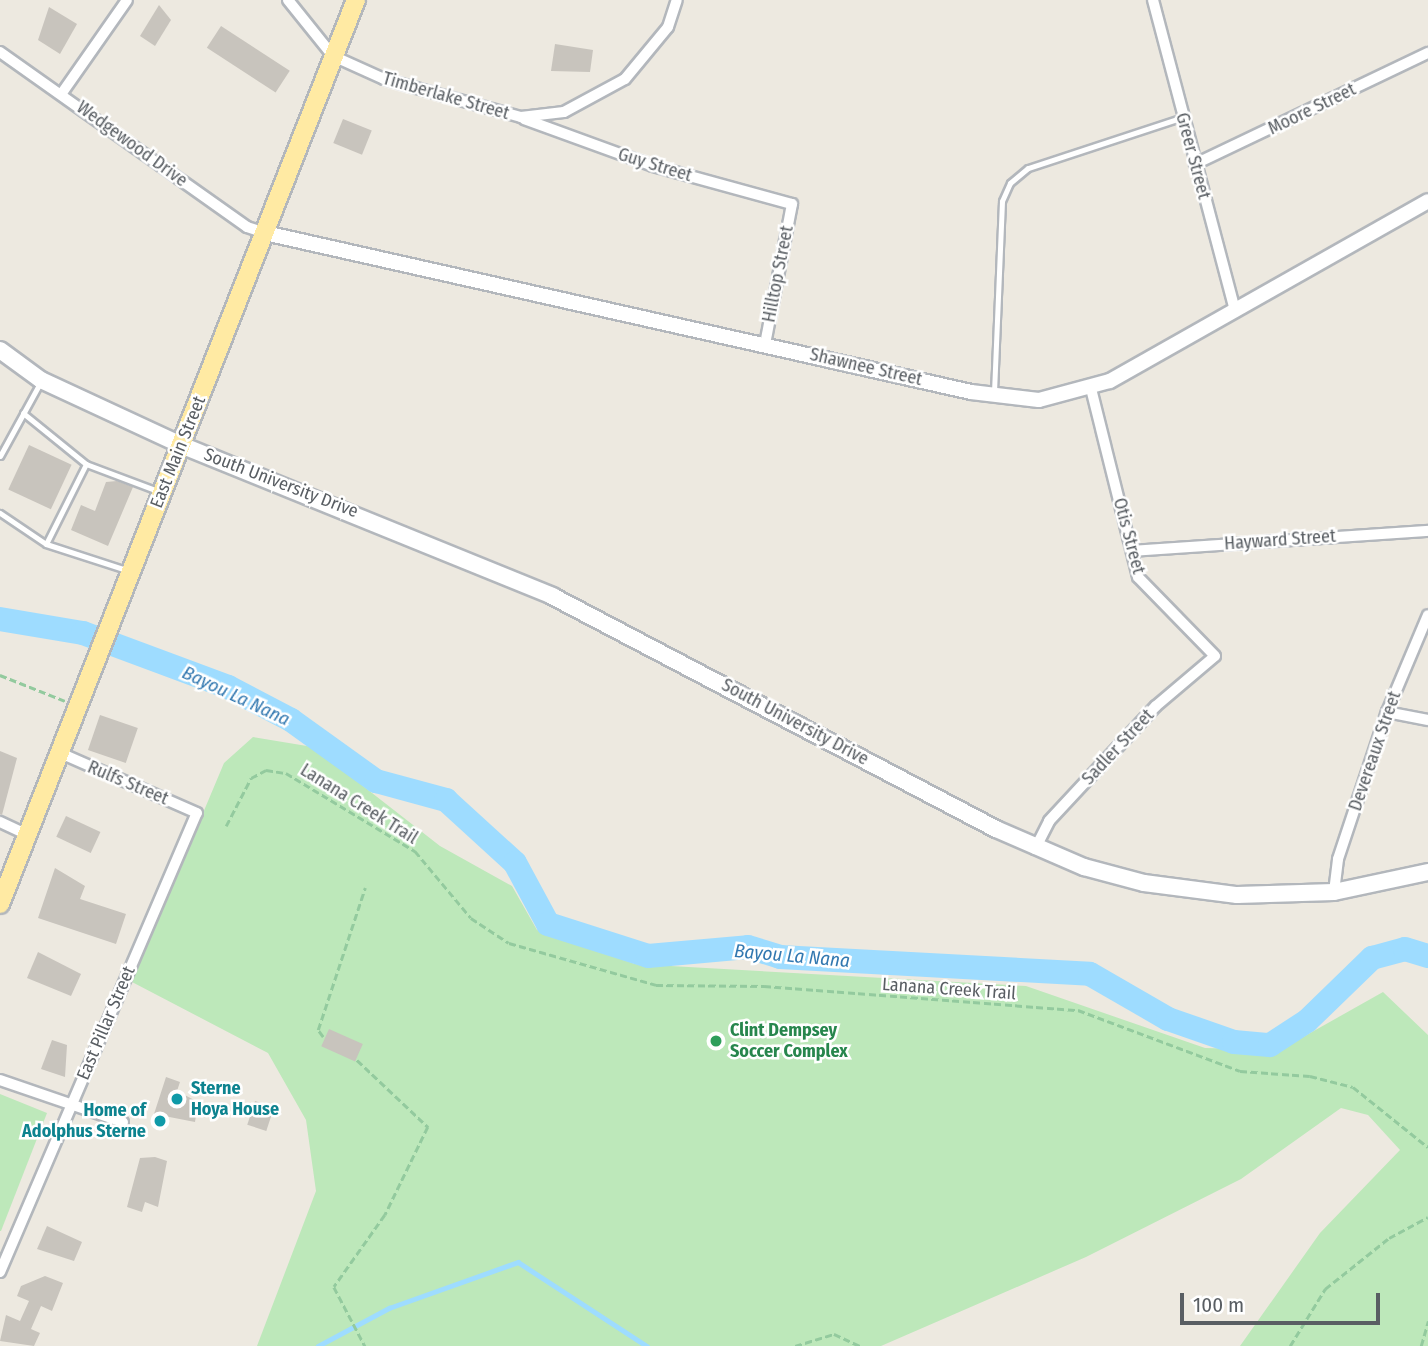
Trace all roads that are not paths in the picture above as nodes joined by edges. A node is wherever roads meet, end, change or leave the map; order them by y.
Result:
1 (127, 0) edge
2 (288, 0) edge
3 (356, 0) edge
4 (677, 0) edge
5 (1153, 0) edge
6 (0, 52) edge
7 (1428, 53) edge
8 (333, 56) junction
9 (62, 93) junction
10 (521, 117) junction
11 (1183, 117) junction
12 (1195, 164) junction
13 (1428, 201) edge
14 (792, 204) joint
15 (265, 233) junction
16 (1235, 311) junction
17 (765, 344) junction
18 (0, 350) edge
19 (41, 380) junction
20 (1091, 389) junction
21 (994, 395) junction
22 (23, 413) junction
23 (181, 445) junction
24 (0, 456) edge
25 (86, 464) junction
26 (162, 493) junction
27 (0, 513) edge
28 (1428, 531) edge
29 (46, 544) junction
30 (1132, 551) junction
31 (129, 578) junction
32 (1428, 615) edge
33 (1215, 656) joint
34 (1387, 712) junction
35 (1428, 720) edge
36 (60, 753) junction
37 (197, 813) joint
38 (0, 822) edge
39 (28, 835) junction
40 (1035, 849) junction
41 (1428, 872) edge
42 (1334, 892) junction
43 (0, 904) edge
44 (0, 1080) edge
45 (71, 1105) junction
46 (123, 1122) dead end
47 (0, 1272) edge

1 - 9 street
2 - 8 street
3 - 8 main road, East Main Street
4 - 10 street, Timberlake Street
5 - 11 street, Greer Street
6 - 9 street, Wedgewood Drive
7 - 12 street, Moore Street
8 - 10 street, Timberlake Street
8 - 15 main road, East Main Street
9 - 15 street, Wedgewood Drive
10 - 14 street, Guy Street
11 - 12 street, Greer Street
11 - 21 lane
12 - 16 street, Greer Street
13 - 16 street, Shawnee Street
14 - 17 street, Hilltop Street
15 - 17 street, Shawnee Street
15 - 23 main road, East Main Street
16 - 20 street, Shawnee Street
17 - 21 street, Shawnee Street
18 - 19 main road, South University Drive
19 - 22 lane
19 - 23 main road, South University Drive
20 - 21 street, Shawnee Street
20 - 30 street, Otis Street
22 - 24 lane
22 - 25 lane
23 - 26 main road, East Main Street
23 - 40 main road, South University Drive
25 - 26 lane
25 - 29 lane
26 - 31 main road, East Main Street
27 - 29 lane
28 - 30 street, Hayward Street
29 - 31 lane
30 - 33 street, Otis Street
31 - 36 main road, East Main Street
32 - 34 street, Devereaux Street
33 - 40 street, Sadler Street
34 - 35 street
34 - 42 street, Devereaux Street
36 - 37 street, Rulfs Street
36 - 39 main road, East Main Street
37 - 45 street, East Pillar Street
38 - 39 street
39 - 43 main road, East Main Street
40 - 42 main road, South University Drive
41 - 42 main road, South University Drive
44 - 45 street
45 - 46 street
45 - 47 street, East Pillar Street

